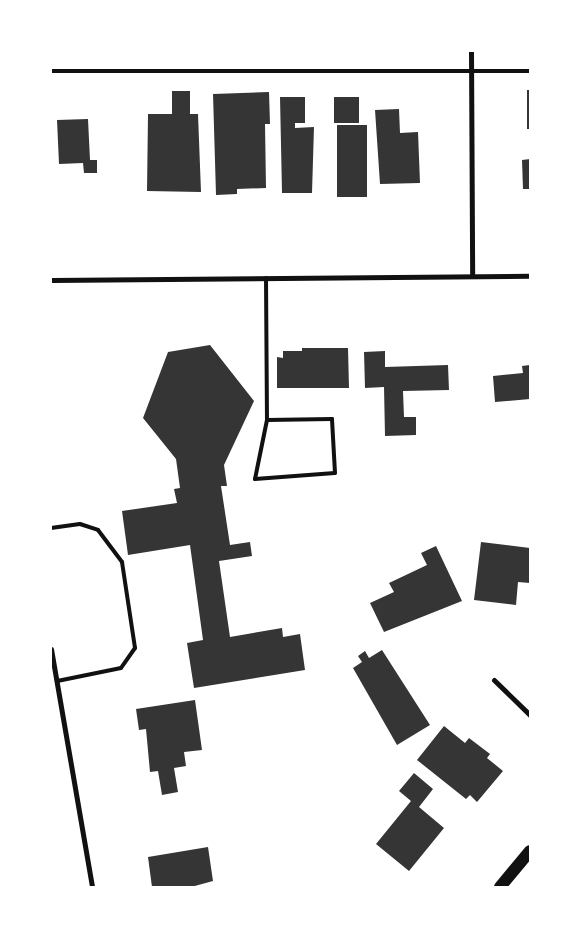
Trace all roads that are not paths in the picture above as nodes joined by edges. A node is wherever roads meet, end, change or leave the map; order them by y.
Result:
1 (471, 51) edge
2 (51, 71) edge
3 (471, 71) junction
4 (530, 71) edge
5 (472, 276) junction
6 (530, 276) edge
7 (266, 278) junction
8 (51, 280) edge
9 (267, 420) junction
10 (51, 528) edge
11 (51, 650) edge
12 (494, 680) dead end
13 (57, 681) junction
14 (530, 715) edge
15 (530, 851) edge
16 (92, 887) edge
17 (500, 887) edge

1 - 3 street
2 - 3 lane
3 - 4 lane
3 - 5 street
5 - 6 street
5 - 7 street
7 - 8 street
7 - 9 lane
9 - 9 lane
10 - 13 lane
11 - 13 street
12 - 14 street
13 - 16 street
15 - 17 main road

